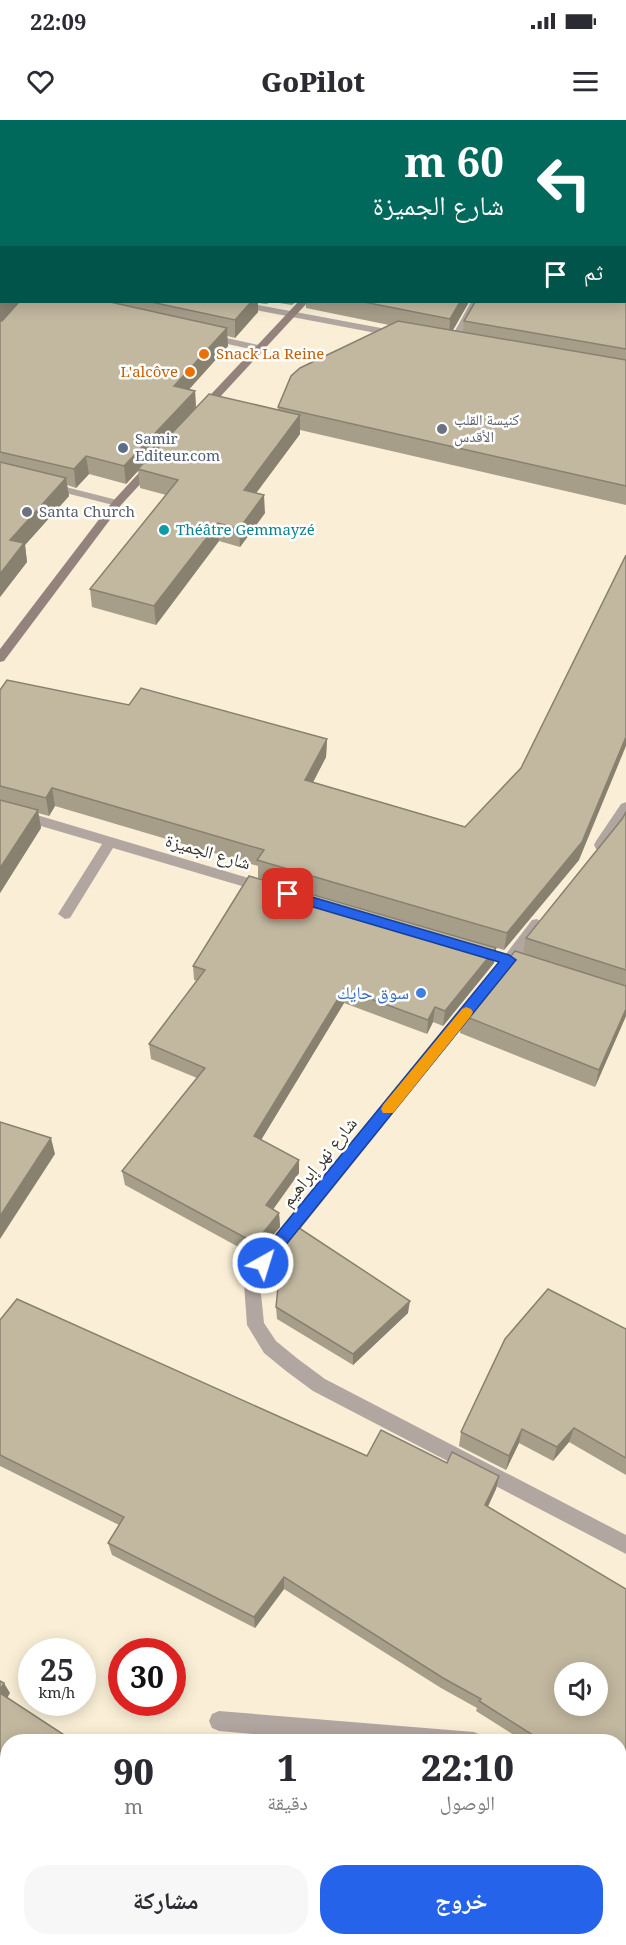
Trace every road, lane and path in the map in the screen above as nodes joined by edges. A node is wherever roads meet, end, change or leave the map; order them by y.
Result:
1 (234, 303) edge
2 (302, 303) edge
3 (475, 303) edge
4 (291, 315) junction
5 (202, 335) edge
6 (407, 335) edge
7 (442, 341) edge
8 (453, 344) junction
9 (465, 345) edge
10 (260, 348) junction
11 (196, 417) edge
12 (157, 460) edge
13 (43, 484) edge
14 (117, 503) junction
15 (0, 658) edge
16 (626, 807) edge
17 (0, 809) edge
18 (110, 842) junction
19 (589, 860) edge
20 (281, 892) edge
21 (65, 914) dead end
22 (546, 915) edge
23 (626, 1545) edge
24 (219, 1721) dead end
25 (377, 1734) edge

1 - 4 street
2 - 4 street
3 - 8 street
4 - 6 street
4 - 10 street
5 - 10 street
7 - 8 street
8 - 9 street
10 - 11 street
12 - 14 street
13 - 14 street
14 - 15 street
16 - 19 street
17 - 18 street, شارع الجميزة
18 - 20 street, شارع الجميزة
18 - 21 street
22 - 23 street, شارع نهر إبراهيم
24 - 25 street

